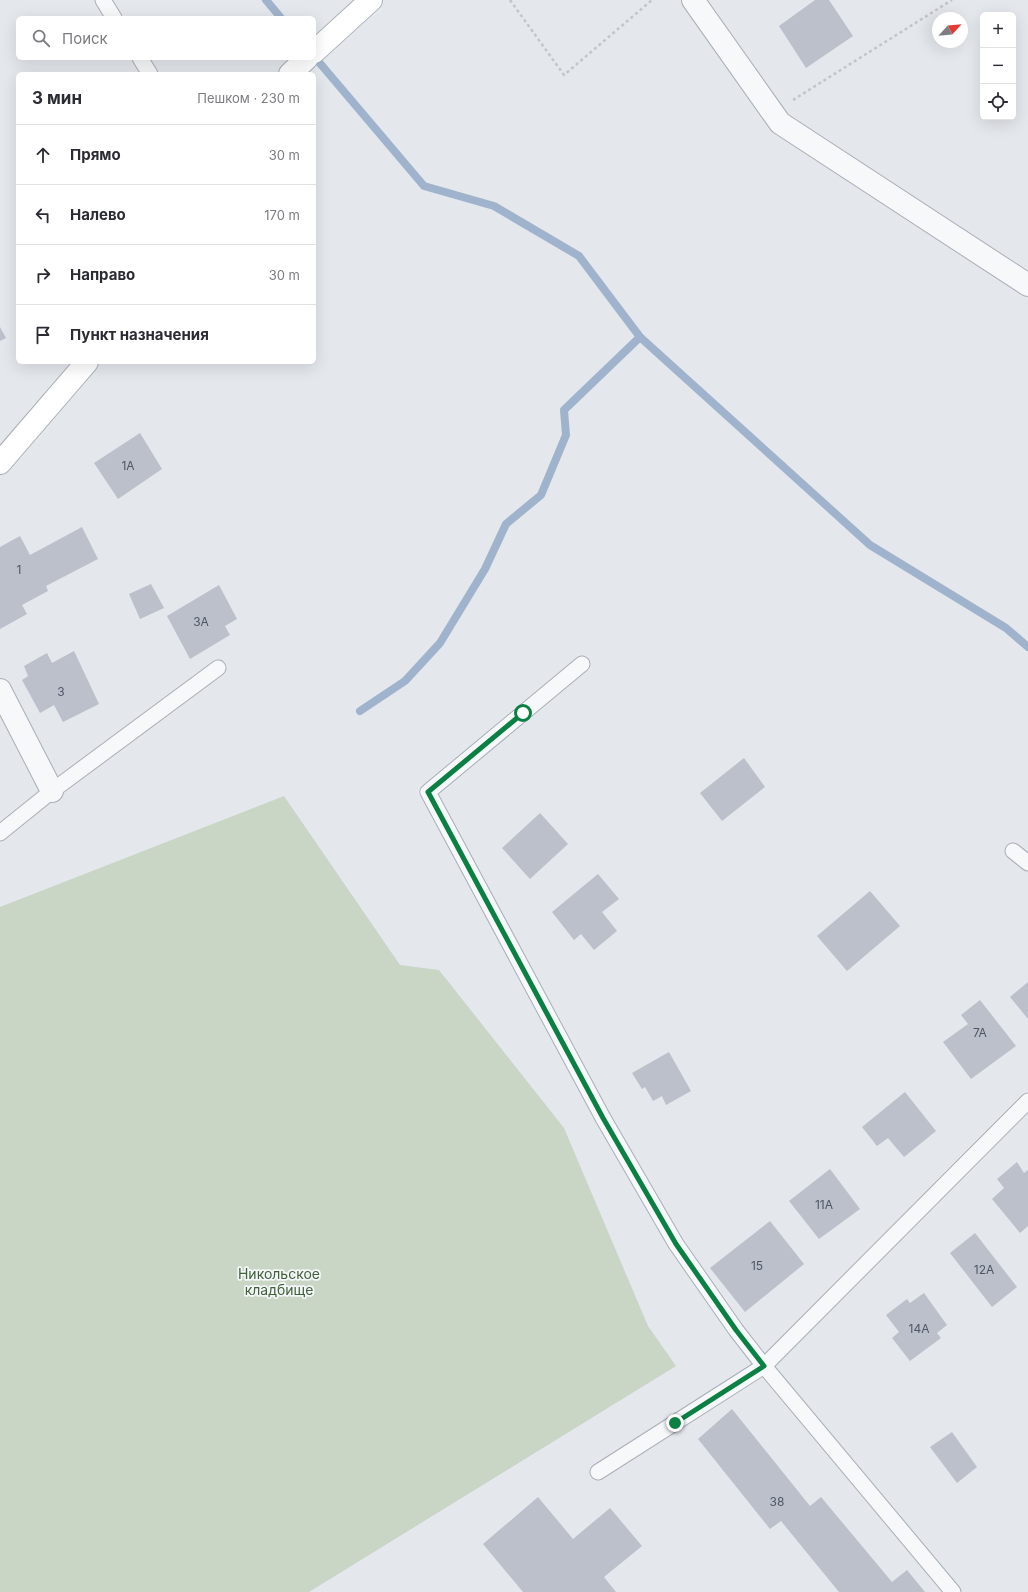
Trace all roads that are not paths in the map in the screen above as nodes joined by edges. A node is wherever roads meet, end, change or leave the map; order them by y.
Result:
1 (103, 0) edge
2 (371, 0) edge
3 (693, 0) edge
4 (113, 16) edge
5 (316, 50) edge
6 (141, 60) edge
7 (305, 60) edge
8 (149, 72) edge
9 (292, 72) edge
10 (1028, 285) edge
11 (85, 364) edge
12 (0, 463) edge
13 (582, 664) dead end
14 (218, 668) dead end
15 (0, 690) edge
16 (52, 791) junction
17 (0, 833) edge
18 (1013, 851) dead end
19 (1028, 863) edge
20 (1028, 1101) edge
21 (764, 1366) junction
22 (598, 1472) dead end
23 (954, 1592) edge

1 - 4 lane
2 - 5 street
3 - 10 street
6 - 8 lane
7 - 9 street
11 - 12 street
13 - 21 lane
14 - 16 lane
15 - 16 street
16 - 17 lane
18 - 19 lane
20 - 21 lane
21 - 22 lane
21 - 23 lane

